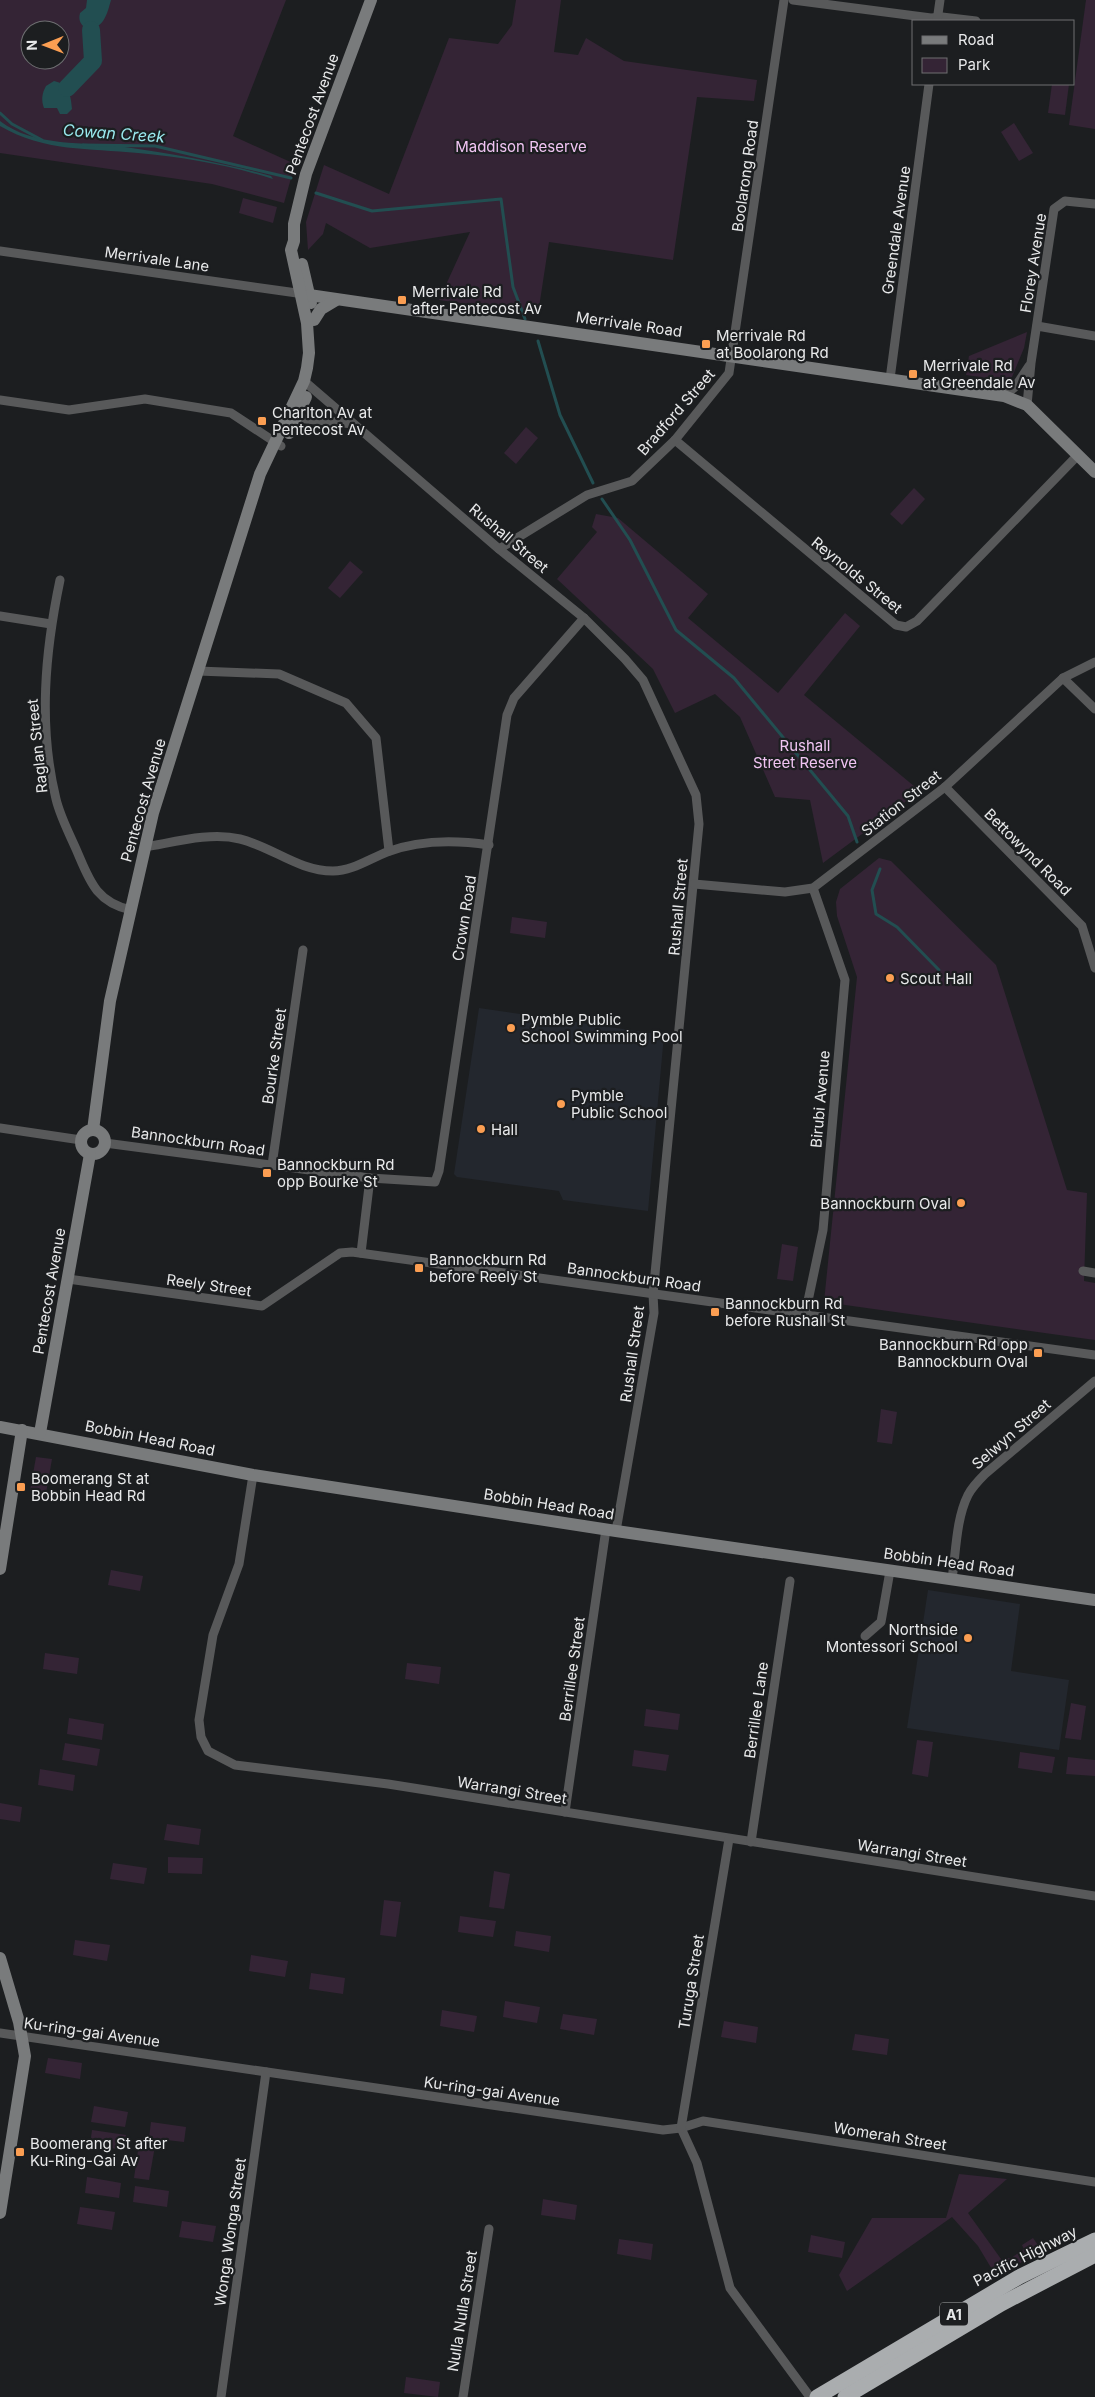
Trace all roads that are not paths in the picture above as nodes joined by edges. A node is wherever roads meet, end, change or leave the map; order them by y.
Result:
1 (371, 0) edge
2 (784, 0) edge
3 (793, 0) edge
4 (940, 0) edge
5 (937, 19) edge
6 (956, 20) edge
7 (929, 85) edge
8 (1095, 204) edge
9 (0, 251) edge
10 (304, 294) junction
11 (336, 300) junction
12 (314, 320) junction
13 (1037, 326) junction
14 (1095, 336) edge
15 (733, 356) junction
16 (1030, 363) junction
17 (890, 379) junction
18 (307, 384) junction
19 (1004, 396) junction
20 (0, 400) edge
21 (1026, 405) junction
22 (297, 418) junction
23 (353, 424) junction
24 (675, 440) junction
25 (278, 445) junction
26 (1078, 455) junction
27 (1095, 472) edge
28 (499, 549) junction
29 (60, 580) dead end
30 (0, 616) edge
31 (584, 618) junction
32 (51, 624) junction
33 (1095, 662) edge
34 (198, 670) junction
35 (1063, 678) junction
36 (1095, 708) edge
37 (945, 787) junction
38 (489, 845) junction
39 (145, 847) junction
40 (389, 851) junction
41 (694, 884) junction
42 (813, 888) junction
43 (130, 910) junction
44 (303, 950) dead end
45 (1095, 968) edge
46 (0, 1128) edge
47 (93, 1130) junction
48 (80, 1140) junction
49 (105, 1142) junction
50 (90, 1154) junction
51 (272, 1165) junction
52 (370, 1178) junction
53 (361, 1253) junction
54 (1083, 1271) dead end
55 (1095, 1273) edge
56 (68, 1279) junction
57 (653, 1294) junction
58 (805, 1315) junction
59 (1095, 1354) edge
60 (1095, 1381) edge
61 (0, 1427) edge
62 (22, 1430) junction
63 (40, 1433) junction
64 (253, 1475) junction
65 (611, 1530) junction
66 (0, 1569) edge
67 (890, 1571) junction
68 (952, 1579) junction
69 (790, 1580) dead end
70 (1095, 1600) edge
71 (865, 1636) dead end
72 (565, 1812) junction
73 (729, 1839) junction
74 (751, 1842) junction
75 (1095, 1896) edge
76 (0, 1958) edge
77 (0, 2033) edge
78 (22, 2036) junction
79 (266, 2072) junction
80 (681, 2128) junction
81 (1095, 2182) edge
82 (0, 2213) edge
83 (489, 2229) dead end
84 (1095, 2240) edge
85 (1095, 2255) edge
86 (221, 2397) edge
87 (463, 2397) edge
88 (810, 2397) edge
89 (817, 2397) edge
90 (845, 2397) edge

1 - 10 street, Pentecost Avenue
2 - 15 street, Boolarong Road
3 - 5 street
4 - 5 street
5 - 6 street
7 - 17 street, Greendale Avenue
8 - 13 street, Florey Avenue
9 - 10 street, Merrivale Lane
10 - 11 street, Merrivale Road
10 - 12 street, Pentecost Avenue
10 - 18 street, Pentecost Avenue
11 - 12 street
11 - 15 street, Merrivale Road
12 - 18 street, Pentecost Avenue
13 - 14 street
13 - 16 street, Florey Avenue
15 - 17 street, Merrivale Road
15 - 24 street, Bradford Street
16 - 19 street, Florey Avenue
16 - 21 street, Florey Avenue
17 - 19 street, Merrivale Road
18 - 22 street, Pentecost Avenue
18 - 23 street, Rushall Street
18 - 25 street, Pentecost Avenue
19 - 21 street, Merrivale Road
20 - 25 street
21 - 26 street, Merrivale Road
22 - 23 street
22 - 25 street, Pentecost Avenue
23 - 28 street, Rushall Street
24 - 26 street, Reynolds Street
24 - 28 street, Bradford Street
25 - 34 street, Pentecost Avenue
26 - 27 street, Merrivale Road
28 - 31 street, Rushall Street
29 - 32 street, Raglan Street
30 - 32 street
31 - 38 street, Crown Road
31 - 41 street, Rushall Street
32 - 43 street, Raglan Street
33 - 35 street, Station Street
34 - 39 street, Pentecost Avenue
34 - 40 street
35 - 36 street
35 - 37 street, Station Street
37 - 42 street, Station Street
37 - 45 street, Bettowynd Road
38 - 40 street
38 - 52 street, Crown Road
39 - 40 street
39 - 43 street, Pentecost Avenue
41 - 42 street, Station Street
41 - 57 street, Rushall Street
42 - 58 street, Birubi Avenue
43 - 47 street, Pentecost Avenue
44 - 51 street, Bourke Street
46 - 48 street
47 - 48 street
47 - 49 street
48 - 50 street
49 - 50 street
49 - 51 street, Bannockburn Road
50 - 56 street, Pentecost Avenue
51 - 52 street, Bannockburn Road
52 - 53 street
53 - 56 street, Reely Street
53 - 57 street, Bannockburn Road
54 - 55 street
56 - 63 street, Pentecost Avenue
57 - 58 street, Bannockburn Road
57 - 65 street, Rushall Street
58 - 59 street, Bannockburn Road
60 - 68 street, Selwyn Street
61 - 62 street, Bobbin Head Road
62 - 63 street, Bobbin Head Road
62 - 66 street
63 - 64 street, Bobbin Head Road
64 - 65 street, Bobbin Head Road
64 - 72 street, Warrangi Street
65 - 67 street, Bobbin Head Road
65 - 72 street, Berrillee Street
67 - 68 street, Bobbin Head Road
67 - 71 street
68 - 70 street, Bobbin Head Road
69 - 74 street, Berrillee Lane
72 - 73 street, Warrangi Street
73 - 74 street, Warrangi Street
73 - 80 street, Turuga Street
74 - 75 street, Warrangi Street
76 - 78 street
77 - 78 street, Ku-ring-gai Avenue
78 - 79 street, Ku-ring-gai Avenue
78 - 82 street
79 - 80 street, Ku-ring-gai Avenue
79 - 86 street, Wonga Wonga Street
80 - 81 street, Womerah Street
80 - 88 street
83 - 87 street, Nulla Nulla Street
84 - 89 highway, Pacific Highway / A1
85 - 90 highway, Pacific Highway / A1

